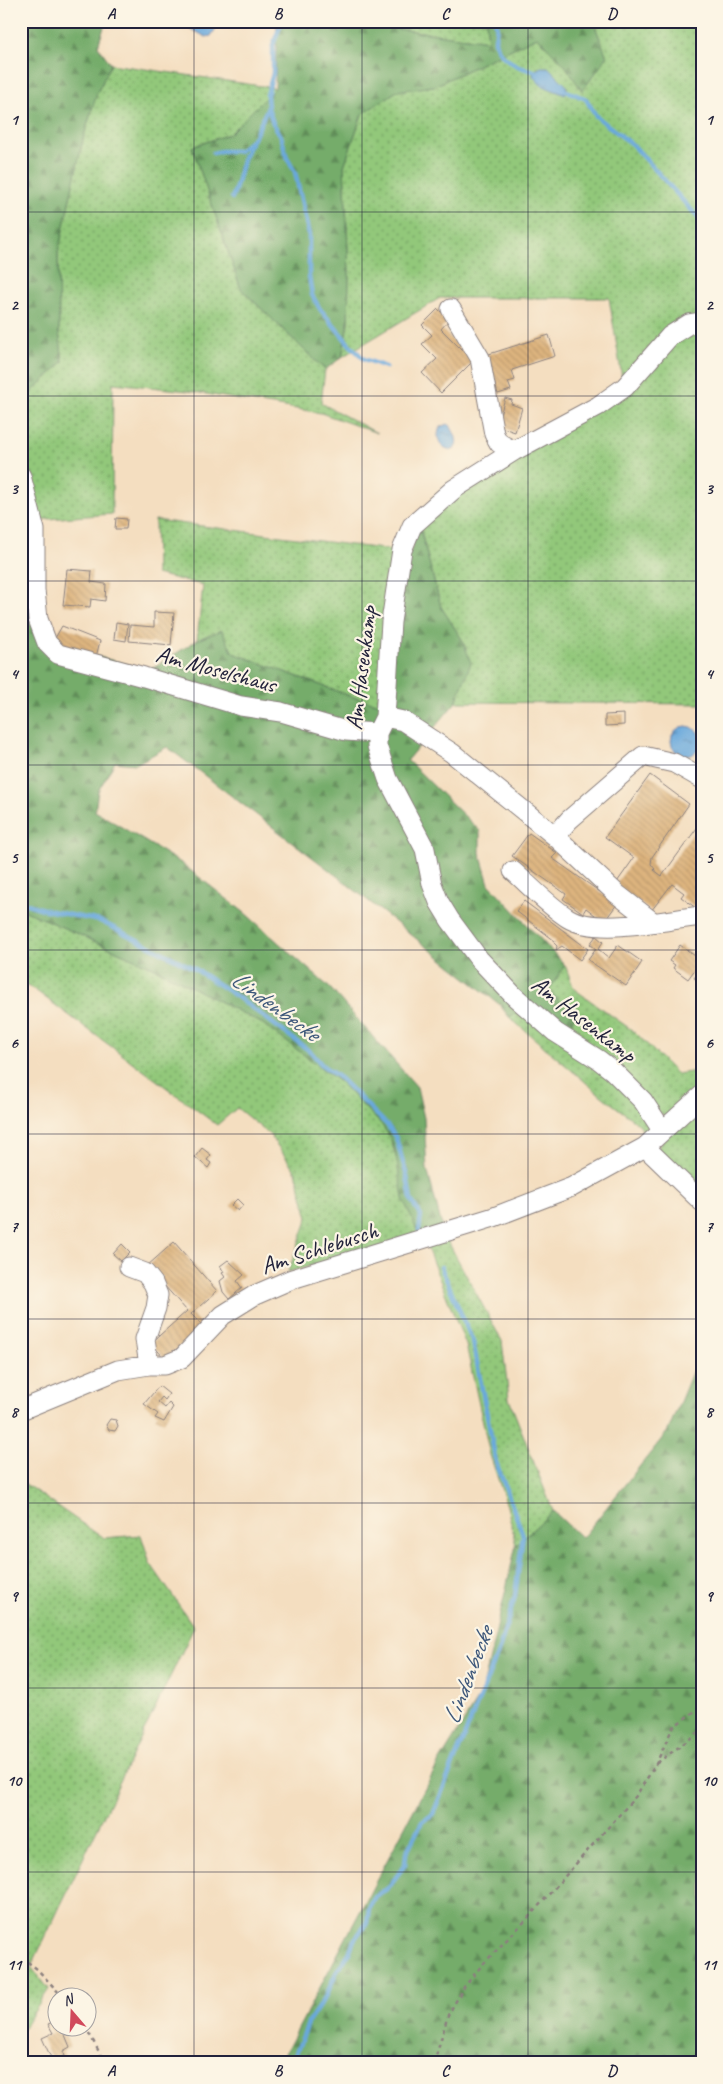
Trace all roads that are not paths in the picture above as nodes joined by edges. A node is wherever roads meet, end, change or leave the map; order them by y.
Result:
1 (451, 309) dead end
2 (702, 322) edge
3 (514, 451) junction
4 (21, 476) edge
5 (381, 725) junction
6 (702, 779) edge
7 (555, 836) junction
8 (513, 871) dead end
9 (702, 916) edge
10 (653, 922) junction
11 (702, 1095) edge
12 (662, 1130) junction
13 (645, 1147) junction
14 (702, 1202) edge
15 (129, 1267) dead end
16 (149, 1365) junction
17 (21, 1410) edge

1 - 3 street
2 - 3 street, Am Hasenkamp
3 - 5 street, Am Hasenkamp
4 - 5 street, Am Moselshaus
5 - 7 street, Am Moselshaus
5 - 12 street, Am Hasenkamp
6 - 7 street
7 - 10 street, Am Moselshaus
8 - 10 street
9 - 10 street
11 - 12 street, Am Schlebusch
12 - 13 street, Am Schlebusch
13 - 14 street
13 - 16 street, Am Schlebusch
15 - 16 street
16 - 17 street, Am Schlebusch

